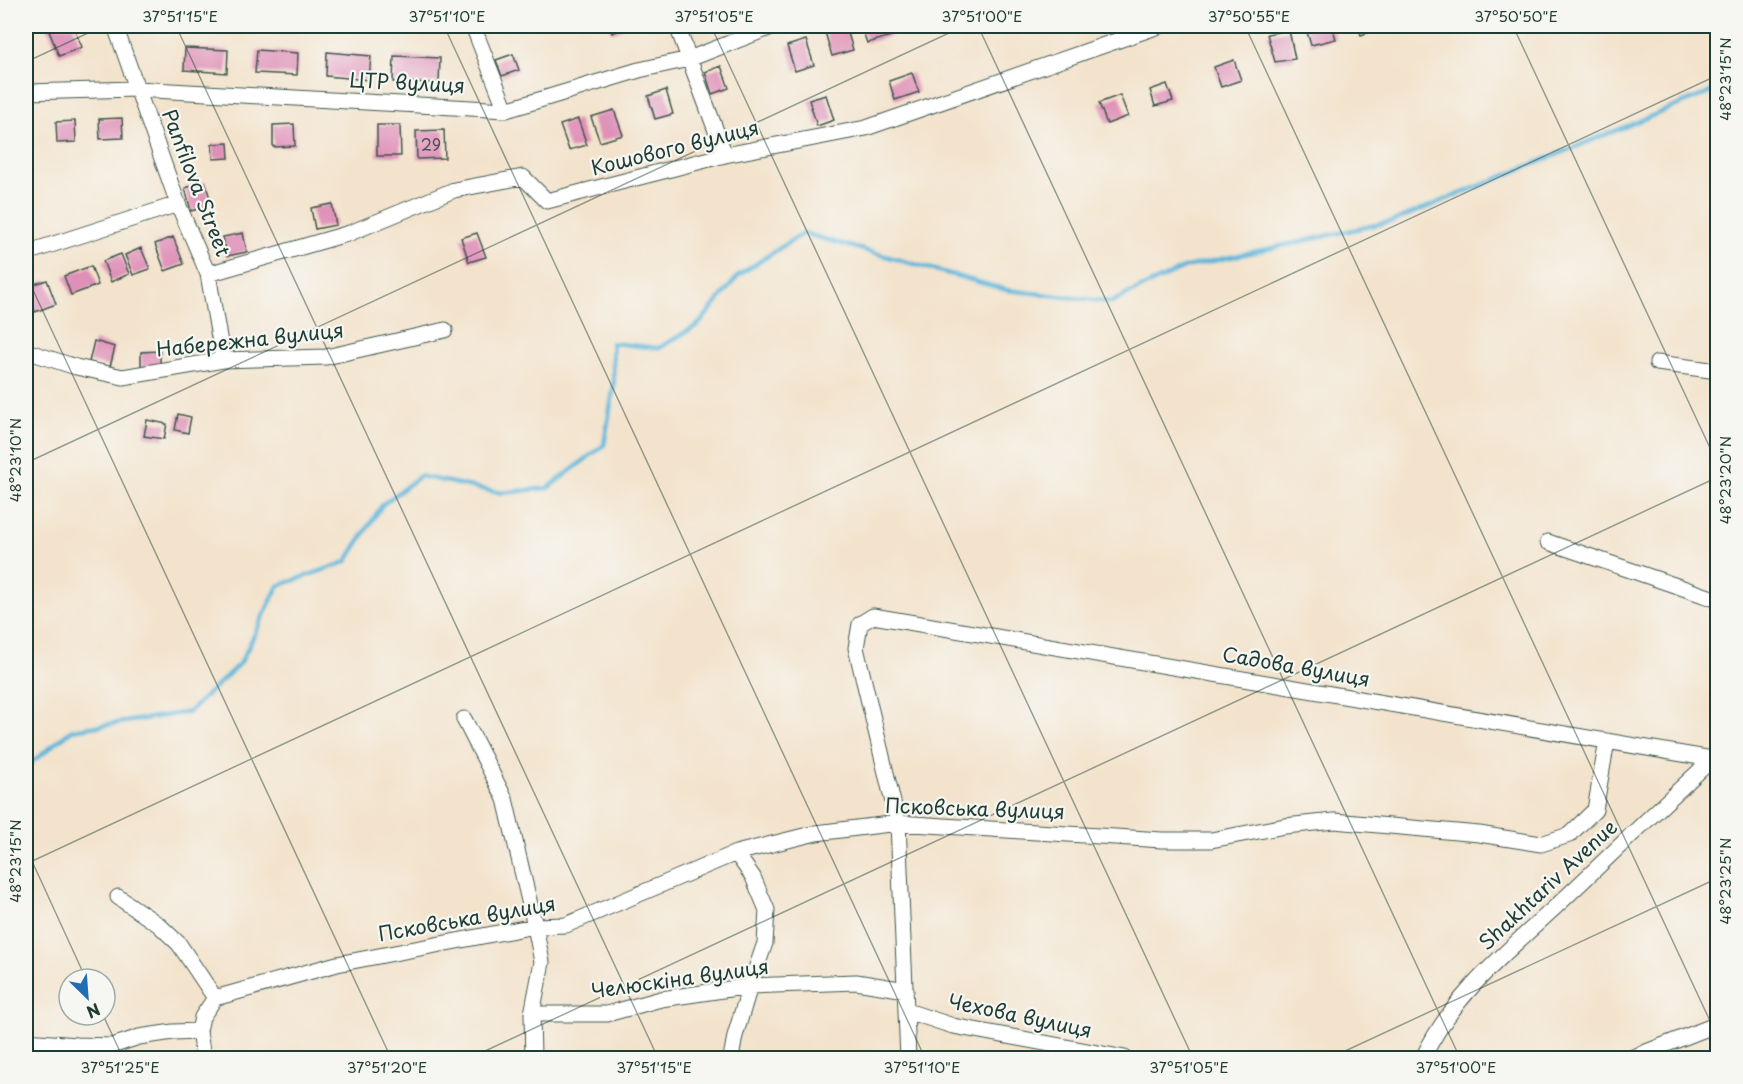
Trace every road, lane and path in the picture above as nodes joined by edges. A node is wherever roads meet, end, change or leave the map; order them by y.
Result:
1 (115, 26) edge
2 (473, 26) edge
3 (677, 26) edge
4 (774, 26) edge
5 (1159, 26) edge
6 (689, 59) junction
7 (27, 88) edge
8 (136, 89) junction
9 (506, 110) junction
10 (725, 155) junction
11 (178, 204) junction
12 (26, 253) edge
13 (208, 274) junction
14 (445, 330) dead end
15 (26, 351) edge
16 (223, 360) junction
17 (1657, 363) dead end
18 (1718, 371) edge
19 (1548, 542) dead end
20 (1718, 600) edge
21 (464, 718) dead end
22 (1606, 741) junction
23 (1715, 757) edge
24 (898, 823) junction
25 (736, 853) junction
26 (118, 897) dead end
27 (535, 926) junction
28 (750, 986) junction
29 (906, 990) junction
30 (215, 998) junction
31 (907, 1011) junction
32 (532, 1014) junction
33 (1718, 1024) edge
34 (199, 1031) junction
35 (26, 1041) edge
36 (203, 1059) edge
37 (533, 1059) edge
38 (731, 1059) edge
39 (908, 1059) edge
40 (1125, 1059) edge
41 (1423, 1059) edge
42 (1631, 1059) edge

1 - 8 street, Panfilova Street
2 - 9 street
3 - 6 street
4 - 6 street, ЦТР вулиця
5 - 10 street, Кошового вулиця
6 - 9 street, ЦТР вулиця
6 - 10 street
7 - 8 street, ЦТР вулиця
8 - 9 street, ЦТР вулиця
8 - 11 street, Panfilova Street
10 - 13 street, Кошового вулиця
11 - 12 street
11 - 13 street, Panfilova Street
13 - 16 street, Panfilova Street
14 - 16 street, Набережна вулиця
15 - 16 street, Набережна вулиця
17 - 18 street
19 - 20 street
21 - 27 street
22 - 23 street, Садова вулиця
22 - 24 street, Псковська вулиця
22 - 24 street, Садова вулиця
23 - 41 street, Shakhtariv Avenue
24 - 25 street, Псковська вулиця
24 - 29 street
25 - 27 street, Псковська вулиця
25 - 28 street
26 - 30 street
27 - 30 street, Псковська вулиця
27 - 32 street
28 - 29 street, Челюскіна вулиця
28 - 32 street, Челюскіна вулиця
28 - 38 street
29 - 31 street
30 - 34 street
31 - 39 street
31 - 40 street, Чехова вулиця
32 - 37 street
33 - 42 street
34 - 35 street
34 - 36 street

